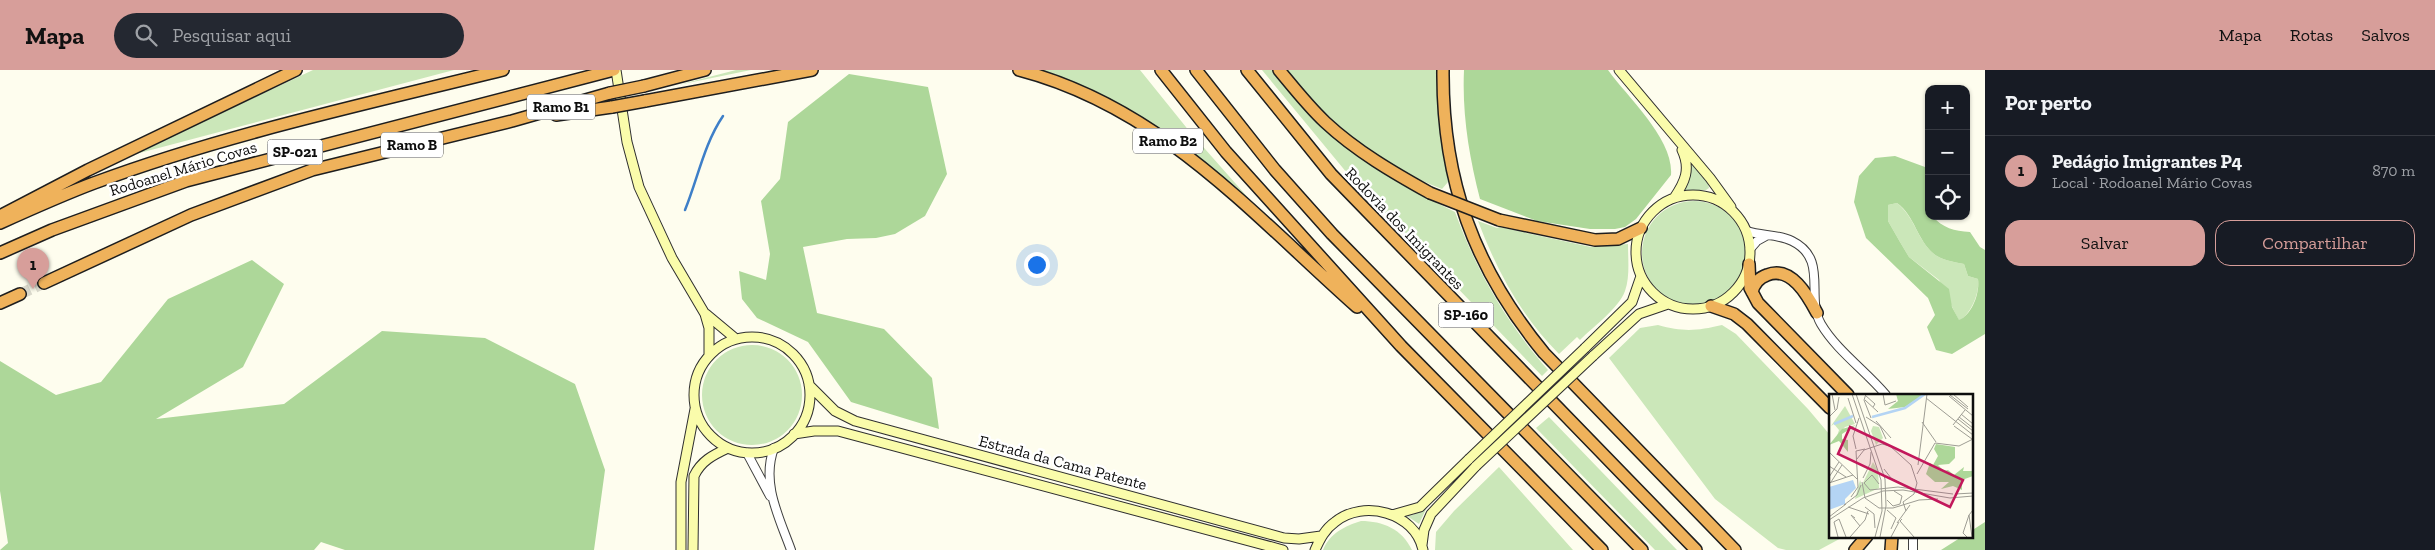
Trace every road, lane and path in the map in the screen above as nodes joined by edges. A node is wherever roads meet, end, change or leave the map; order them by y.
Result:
1 (296, 70) edge
2 (503, 70) edge
3 (615, 70) edge
4 (705, 70) edge
5 (812, 70) edge
6 (1019, 70) edge
7 (1161, 70) edge
8 (1196, 70) edge
9 (1247, 70) edge
10 (1279, 70) edge
11 (1444, 70) edge
12 (1619, 70) edge
13 (512, 121) junction
14 (1675, 138) junction
15 (1674, 198) junction
16 (1734, 212) junction
17 (0, 216) edge
18 (0, 223) edge
19 (1641, 228) junction
20 (1747, 231) junction
21 (1766, 236) junction
22 (1750, 249) junction
23 (0, 253) edge
24 (1749, 264) junction
25 (1640, 276) junction
26 (44, 283) tunnel mouth
27 (1752, 292) junction
28 (20, 294) tunnel mouth
29 (0, 302) edge
30 (1668, 304) junction
31 (1711, 306) junction
32 (1817, 313) junction
33 (705, 314) junction
34 (736, 339) junction
35 (1401, 346) junction
36 (709, 356) junction
37 (809, 385) junction
38 (1847, 394) edge
39 (1885, 394) edge
40 (1829, 407) edge
41 (695, 408) junction
42 (794, 434) junction
43 (728, 448) junction
44 (774, 448) junction
45 (747, 452) junction
46 (772, 499) junction
47 (1392, 515) junction
48 (1718, 532) junction
49 (1321, 536) junction
50 (1865, 538) edge
51 (1422, 548) edge
52 (681, 550) edge
53 (693, 550) edge
54 (791, 550) edge
55 (1283, 550) edge
56 (1315, 550) edge
57 (1602, 550) edge
58 (1642, 550) edge
59 (1696, 550) edge
60 (1736, 550) edge
61 (1744, 550) edge
62 (1855, 550) edge

1 - 17 highway
2 - 18 highway, Rodoanel Mário Covas / SP-021
3 - 23 highway, Rodoanel Mário Covas / SP-021
3 - 33 main road
4 - 13 highway, Ramo B1, bridge
5 - 13 highway, bridge
6 - 35 highway, Ramo B2
7 - 35 highway
8 - 58 highway, SP-160
9 - 59 highway, Rodovia dos Imigrantes / SP-160
10 - 19 highway, bridge
11 - 48 highway
12 - 14 main road
13 - 26 highway, Ramo B
14 - 15 main road
14 - 16 main road
15 - 16 main road
15 - 19 main road
16 - 20 main road
19 - 25 main road
20 - 21 street
20 - 22 main road
21 - 22 street
21 - 32 street
22 - 24 main road
24 - 27 highway
24 - 31 main road
25 - 30 main road
25 - 47 main road, bridge
27 - 32 highway
27 - 38 highway
28 - 29 highway
30 - 31 main road
30 - 51 main road, bridge
31 - 40 highway
32 - 39 street
33 - 34 main road
33 - 36 main road
34 - 36 main road
34 - 37 main road
35 - 57 highway
36 - 41 main road
37 - 42 main road
37 - 49 main road, Estrada da Cama Patente
41 - 43 main road
41 - 52 main road
42 - 44 main road
42 - 55 main road, Estrada da Cama Patente
43 - 45 main road
43 - 53 main road
44 - 45 main road
44 - 46 street
45 - 46 street
46 - 54 street
47 - 49 main road
47 - 51 main road
48 - 60 highway
48 - 61 highway
49 - 56 main road
50 - 62 highway

